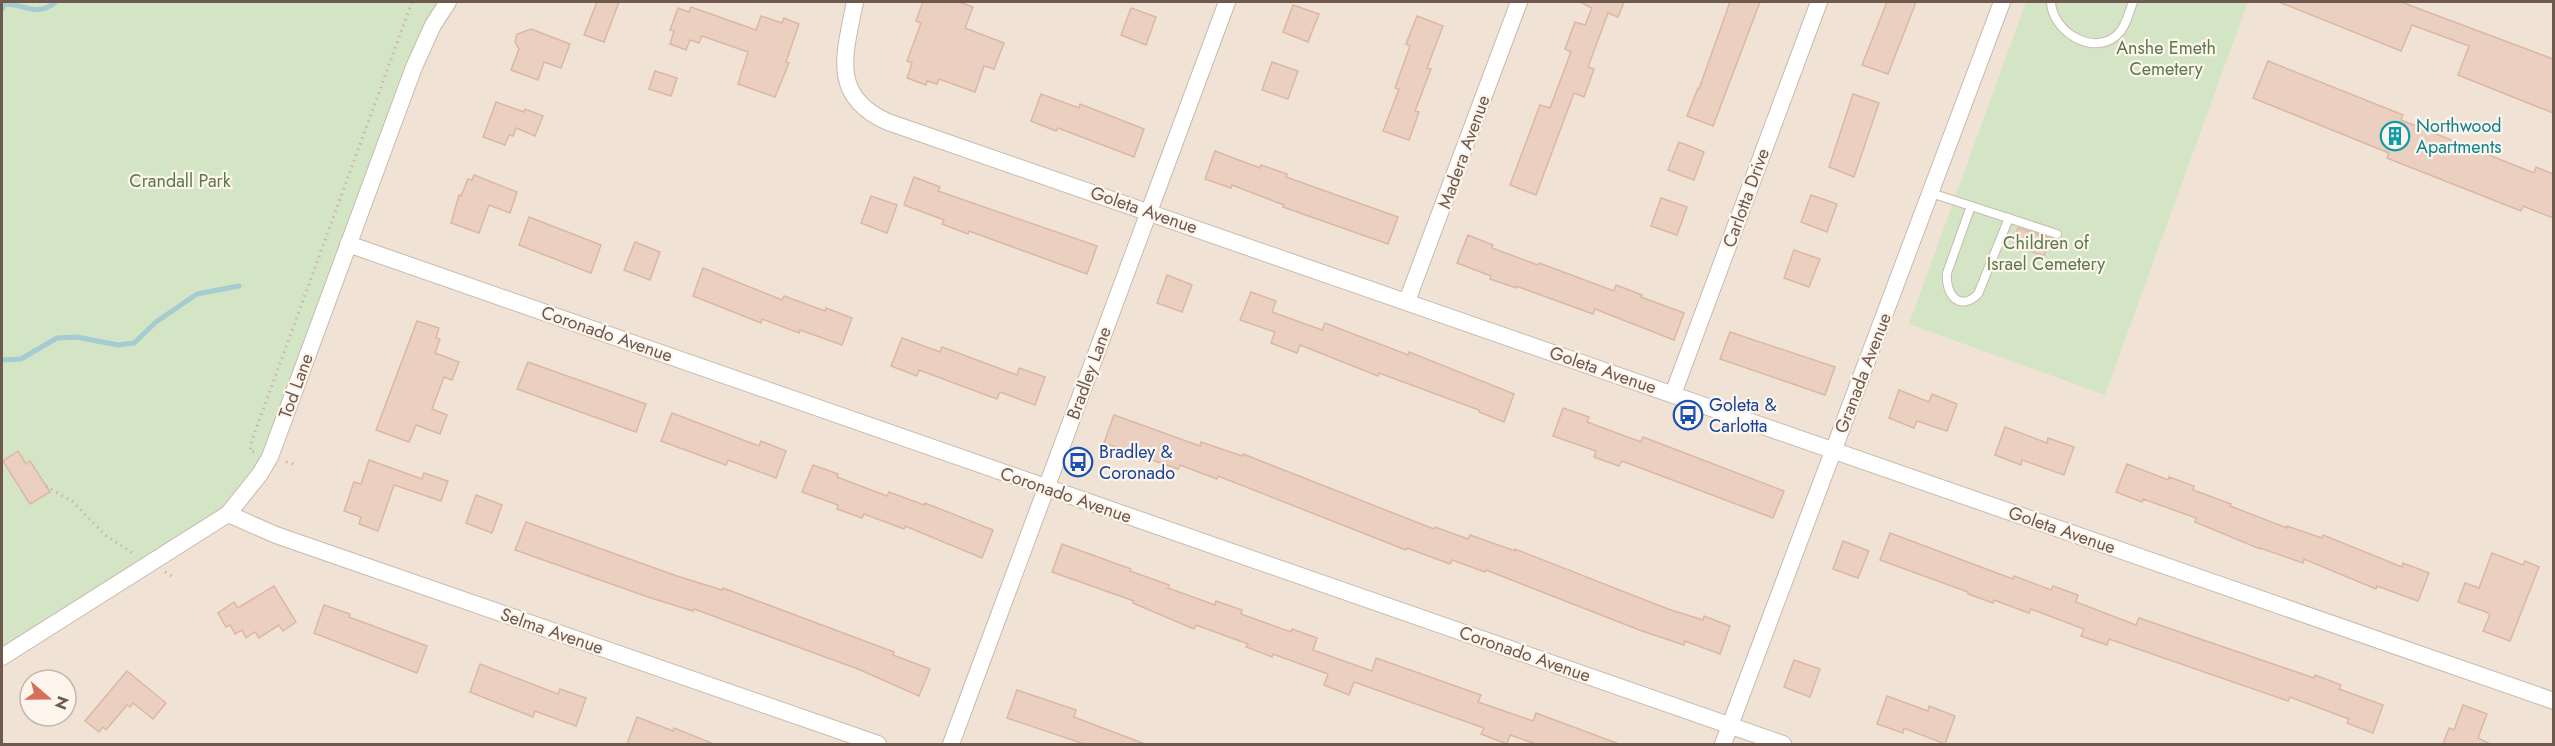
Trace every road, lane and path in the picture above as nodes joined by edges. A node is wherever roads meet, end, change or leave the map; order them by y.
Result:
1 (412, 2) edge
2 (448, 2) edge
3 (855, 2) edge
4 (1227, 2) edge
5 (1519, 2) edge
6 (1820, 2) edge
7 (2002, 2) edge
8 (2051, 2) edge
9 (2133, 2) edge
10 (1931, 193) junction
11 (1971, 206) junction
12 (1149, 212) junction
13 (2009, 218) junction
14 (2057, 234) dead end
15 (348, 244) junction
16 (1407, 301) junction
17 (1672, 394) junction
18 (1834, 451) junction
19 (270, 457) junction
20 (297, 465) dead end
21 (46, 486) dead end
22 (1046, 488) junction
23 (56, 492) junction
24 (52, 495) dead end
25 (228, 514) junction
26 (151, 564) junction
27 (175, 578) dead end
28 (2, 657) edge
29 (2553, 701) edge
30 (1730, 726) junction
31 (878, 744) edge
32 (951, 744) edge
33 (1723, 744) edge
34 (1783, 744) edge

1 - 19 path
2 - 15 street, Tod Lane
3 - 12 street, Goleta Avenue
4 - 12 street, Bradley Lane
5 - 16 street, Madera Avenue
6 - 17 street, Carlotta Drive
7 - 10 street, Granada Avenue
8 - 9 lane
10 - 11 lane
10 - 18 street, Granada Avenue
11 - 13 lane
11 - 13 lane
12 - 16 street, Goleta Avenue
12 - 22 street, Bradley Lane
13 - 14 lane
15 - 19 street, Tod Lane
15 - 22 street, Coronado Avenue
16 - 17 street, Goleta Avenue
17 - 18 street, Goleta Avenue
18 - 29 street, Goleta Avenue
18 - 30 street, Granada Avenue
19 - 20 path
19 - 25 street, Tod Lane
21 - 23 path
22 - 30 street, Coronado Avenue
22 - 32 street, Bradley Lane
23 - 24 path
23 - 26 path
25 - 26 street, Tod Lane
25 - 31 street, Selma Avenue
26 - 27 path
26 - 28 street, Tod Lane
30 - 33 street, Granada Avenue
30 - 34 street, Coronado Avenue

